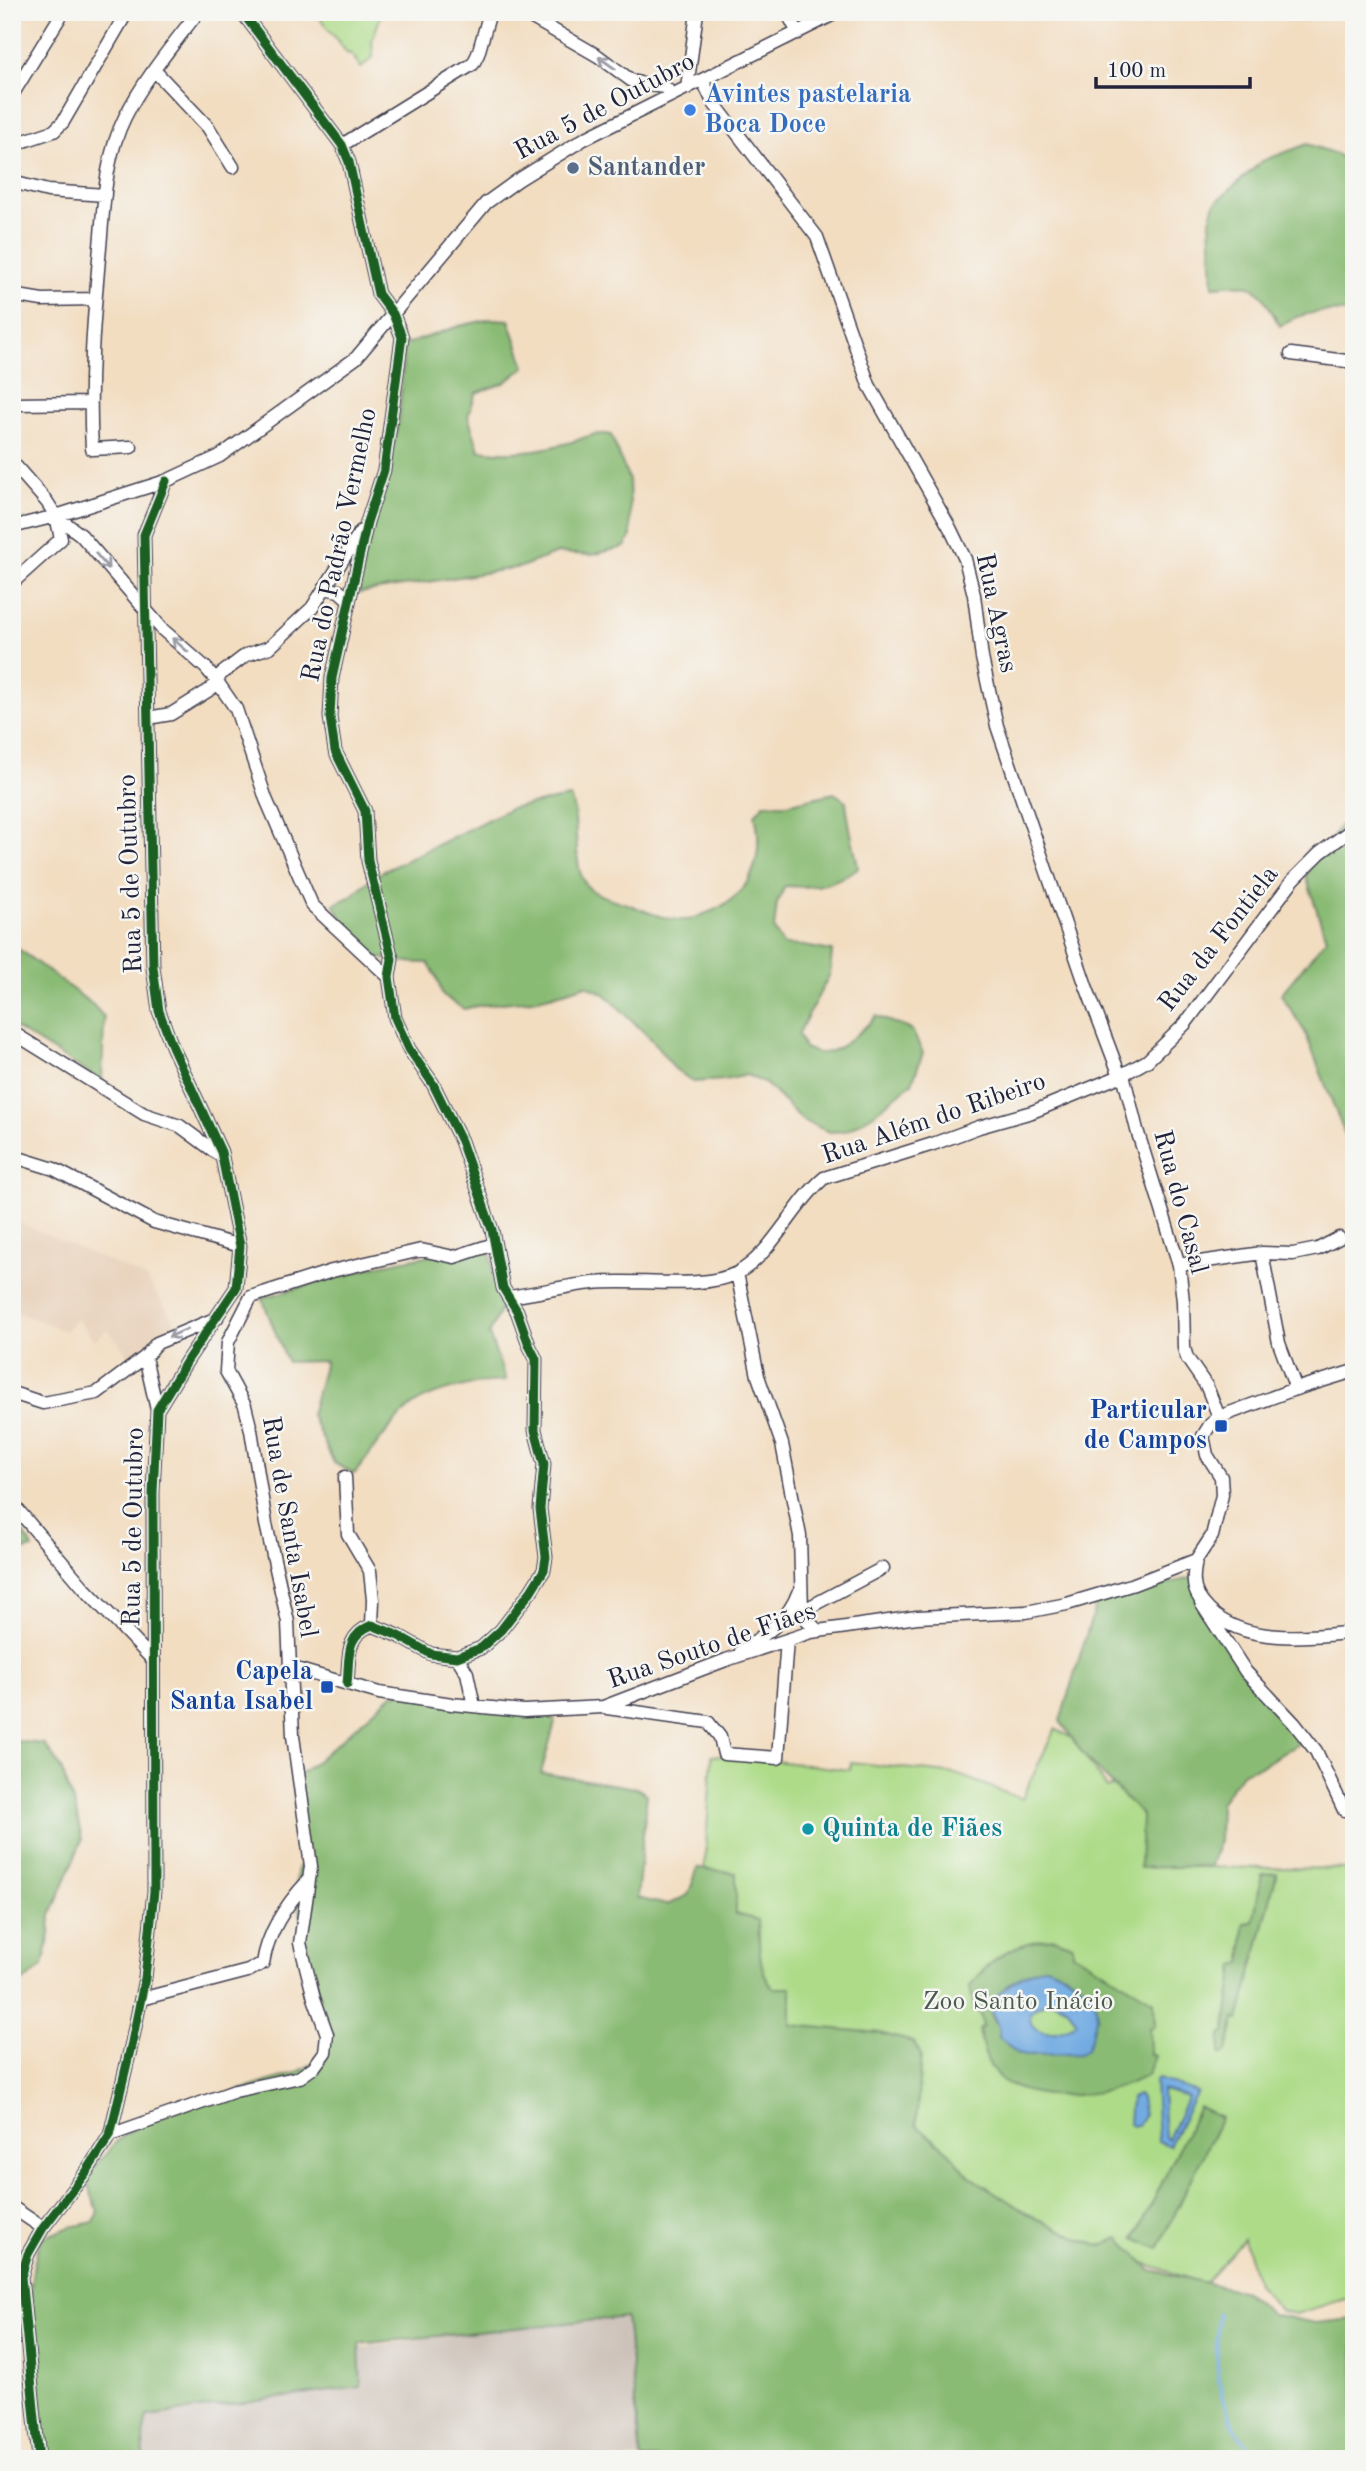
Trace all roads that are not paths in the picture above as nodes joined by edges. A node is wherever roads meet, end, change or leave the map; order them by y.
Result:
1 (63, 12) edge
2 (127, 12) edge
3 (198, 12) edge
4 (243, 12) edge
5 (490, 12) edge
6 (522, 12) edge
7 (697, 12) edge
8 (807, 12) edge
9 (838, 12) edge
10 (789, 16) edge
11 (798, 33) junction
12 (154, 69) junction
13 (18, 77) edge
14 (703, 80) junction
15 (687, 88) junction
16 (12, 95) edge
17 (672, 95) junction
18 (12, 145) edge
19 (342, 145) junction
20 (233, 167) dead end
21 (12, 183) edge
22 (105, 194) junction
23 (12, 295) edge
24 (95, 299) junction
25 (393, 314) junction
26 (1291, 354) dead end
27 (1354, 362) edge
28 (89, 403) junction
29 (12, 409) edge
30 (131, 447) dead end
31 (12, 462) edge
32 (166, 481) junction
33 (56, 516) junction
34 (367, 522) junction
35 (12, 527) edge
36 (12, 583) edge
37 (324, 588) junction
38 (349, 600) junction
39 (144, 610) junction
40 (216, 680) junction
41 (148, 718) junction
42 (1354, 828) edge
43 (389, 977) junction
44 (12, 1032) edge
45 (1121, 1075) junction
46 (12, 1156) edge
47 (222, 1157) junction
48 (1339, 1238) dead end
49 (494, 1244) junction
50 (240, 1246) junction
51 (1262, 1253) junction
52 (1179, 1265) junction
53 (737, 1273) junction
54 (236, 1288) junction
55 (251, 1297) junction
56 (509, 1297) junction
57 (217, 1318) junction
58 (145, 1357) junction
59 (1354, 1371) edge
60 (1296, 1389) junction
61 (12, 1393) edge
62 (157, 1410) junction
63 (1219, 1417) junction
64 (345, 1477) dead end
65 (12, 1503) edge
66 (1196, 1560) junction
67 (883, 1568) dead end
68 (800, 1585) junction
69 (1201, 1602) junction
70 (803, 1611) junction
71 (372, 1625) junction
72 (818, 1631) junction
73 (1354, 1632) edge
74 (787, 1640) junction
75 (457, 1657) junction
76 (726, 1660) junction
77 (154, 1661) junction
78 (289, 1667) junction
79 (347, 1684) junction
80 (474, 1706) junction
81 (603, 1707) junction
82 (1343, 1810) dead end
83 (309, 1880) junction
84 (141, 1999) junction
85 (110, 2135) junction
86 (12, 2207) edge
87 (43, 2228) junction
88 (40, 2459) edge

1 - 13 street
2 - 18 street
3 - 12 street
4 - 19 street, Rua do Padrão Vermelho
5 - 19 street
17 -> 6 street
7 - 15 street
8 - 10 street
9 - 11 street, Rua 5 de Outubro
10 - 11 street
11 - 14 street, Rua 5 de Outubro
12 - 20 street
12 - 22 street
13 - 16 street
14 - 15 street, Rua 5 de Outubro
14 - 45 street, Rua Agras
15 - 17 street, Rua 5 de Outubro
17 - 25 street, Rua 5 de Outubro
19 - 25 street, Rua do Padrão Vermelho
21 - 22 street
22 - 24 street
23 - 24 street
24 - 28 street
25 - 32 street, Rua 5 de Outubro
25 - 34 street, Rua do Padrão Vermelho
26 - 27 street
28 - 29 street
28 - 30 street
31 - 33 street
32 - 33 street
32 - 39 street, Rua 5 de Outubro
33 - 35 street
33 - 36 street
33 -> 39 street
34 - 37 street
34 - 38 street, Rua do Padrão Vermelho
37 - 38 street
37 - 40 street
38 - 43 street, Rua do Padrão Vermelho
40 -> 39 street
39 - 41 street, Rua 5 de Outubro
40 - 41 street
40 - 43 street
41 - 47 street, Rua 5 de Outubro
42 - 45 street, Rua da Fontiela
43 - 49 street, Rua do Padrão Vermelho
44 - 47 street
45 - 52 street, Rua do Casal
45 - 53 street, Rua Além do Ribeiro
46 - 50 street
47 - 50 street, Rua 5 de Outubro
48 - 51 street
49 - 55 street
49 - 56 street, Rua do Padrão Vermelho
50 - 54 street, Rua 5 de Outubro
51 - 52 street
51 - 60 street
52 - 63 street, Rua do Casal
53 - 56 street, Rua Além do Ribeiro
53 - 68 street
54 - 55 street
54 - 57 street, Rua 5 de Outubro
55 - 78 street, Rua de Santa Isabel
56 - 75 street, Rua do Padrão Vermelho
57 -> 58 street
57 - 62 street, Rua 5 de Outubro
58 - 61 street
58 - 62 street, Rua 5 de Outubro
59 - 60 street
60 - 63 street
62 - 77 street, Rua 5 de Outubro
63 - 66 street
64 - 71 street
65 - 77 street
66 - 69 street
66 - 72 street, Rua Souto de Fiães
67 - 70 street
68 - 70 street
68 - 76 street
69 - 73 street
69 - 82 street
70 - 72 street
71 - 75 street
71 - 79 street
72 - 74 street, Rua Souto de Fiães
74 - 76 street, Rua Souto de Fiães
74 - 81 street
75 - 80 street
76 - 81 street, Rua Souto de Fiães
77 - 84 street, Rua 5 de Outubro
78 - 79 street, Rua Souto de Fiães
78 - 83 street, Rua de Santa Isabel
79 - 80 street, Rua Souto de Fiães
80 - 81 street, Rua Souto de Fiães
83 - 84 street
83 - 85 street, Rua de Santa Isabel
84 - 85 street, Rua 5 de Outubro
85 - 87 street, Rua 5 de Outubro
86 - 87 street
87 - 88 street, Rua 5 de Outubro

